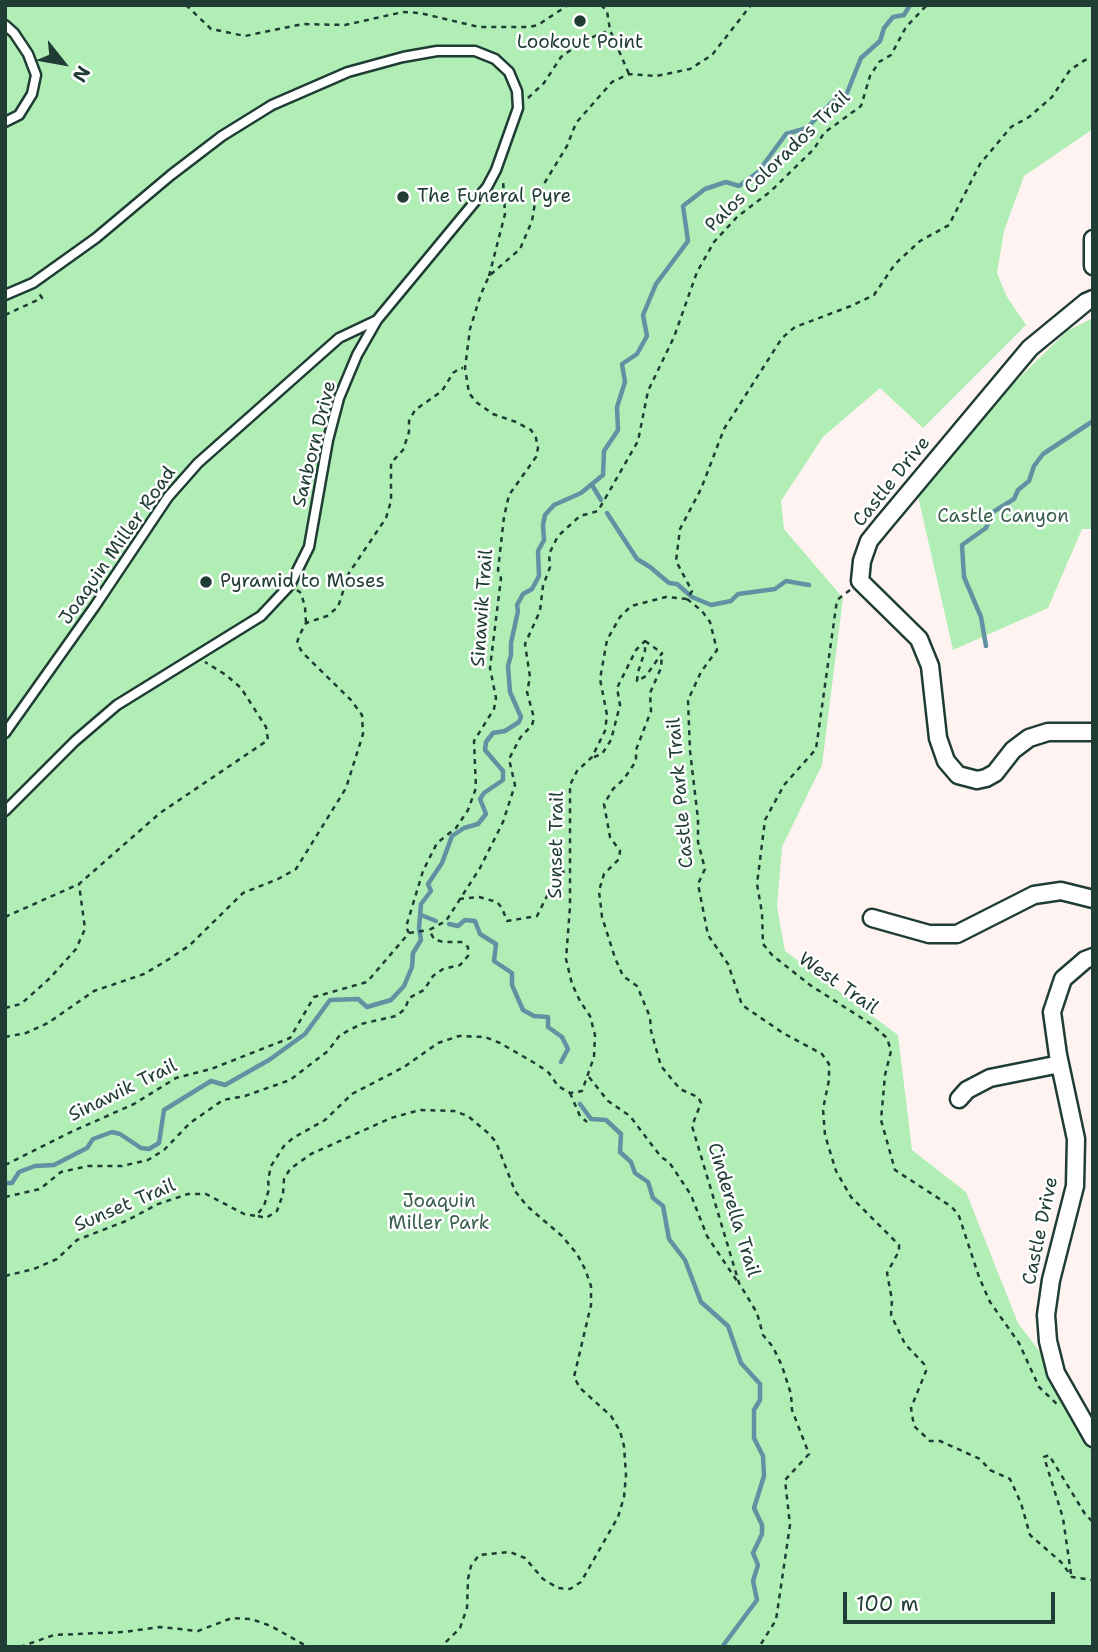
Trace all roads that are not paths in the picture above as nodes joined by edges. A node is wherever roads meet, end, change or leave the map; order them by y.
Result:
1 (5, 25) edge
2 (5, 122) edge
3 (1093, 239) edge
4 (1093, 265) edge
5 (5, 295) edge
6 (1093, 299) edge
7 (377, 320) junction
8 (1093, 732) edge
9 (5, 733) edge
10 (5, 811) edge
11 (1093, 899) edge
12 (872, 918) dead end
13 (1093, 957) edge
14 (1060, 1064) junction
15 (959, 1099) dead end
16 (1093, 1438) edge

1 - 2 lane
3 - 4 street
5 - 7 lane, Sanborn Drive
6 - 8 street, Castle Drive
7 - 9 lane, Joaquin Miller Road
7 - 10 lane, Sanborn Drive
11 - 12 street
13 - 14 street, Castle Drive
14 - 15 street
14 - 16 street, Castle Drive

